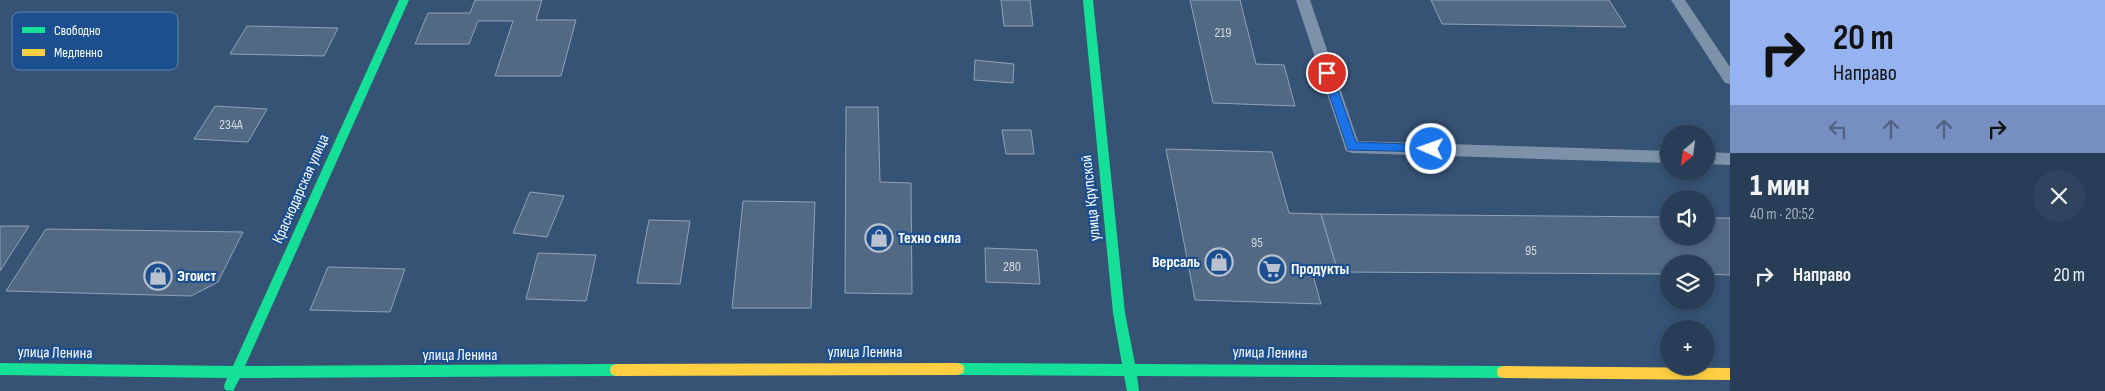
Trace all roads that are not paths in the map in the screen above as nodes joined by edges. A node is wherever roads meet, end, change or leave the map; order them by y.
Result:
1 (404, 0) edge
2 (1088, 0) edge
3 (1303, 0) edge
4 (1678, 0) edge
5 (1730, 79) edge
6 (1660, 157) edge
7 (1715, 158) edge
8 (1730, 159) edge
9 (1129, 368) junction
10 (0, 369) edge
11 (236, 372) junction
12 (1730, 374) edge
13 (228, 391) edge
14 (1133, 391) edge

1 - 11 street, Краснодарская улица
2 - 9 street, улица Крупской
3 - 6 lane
4 - 5 lane
7 - 8 lane
9 - 11 street, улица Ленина
9 - 12 street, улица Ленина
9 - 14 street, улица Крупской
10 - 11 street, улица Ленина
11 - 13 street, Краснодарская улица

